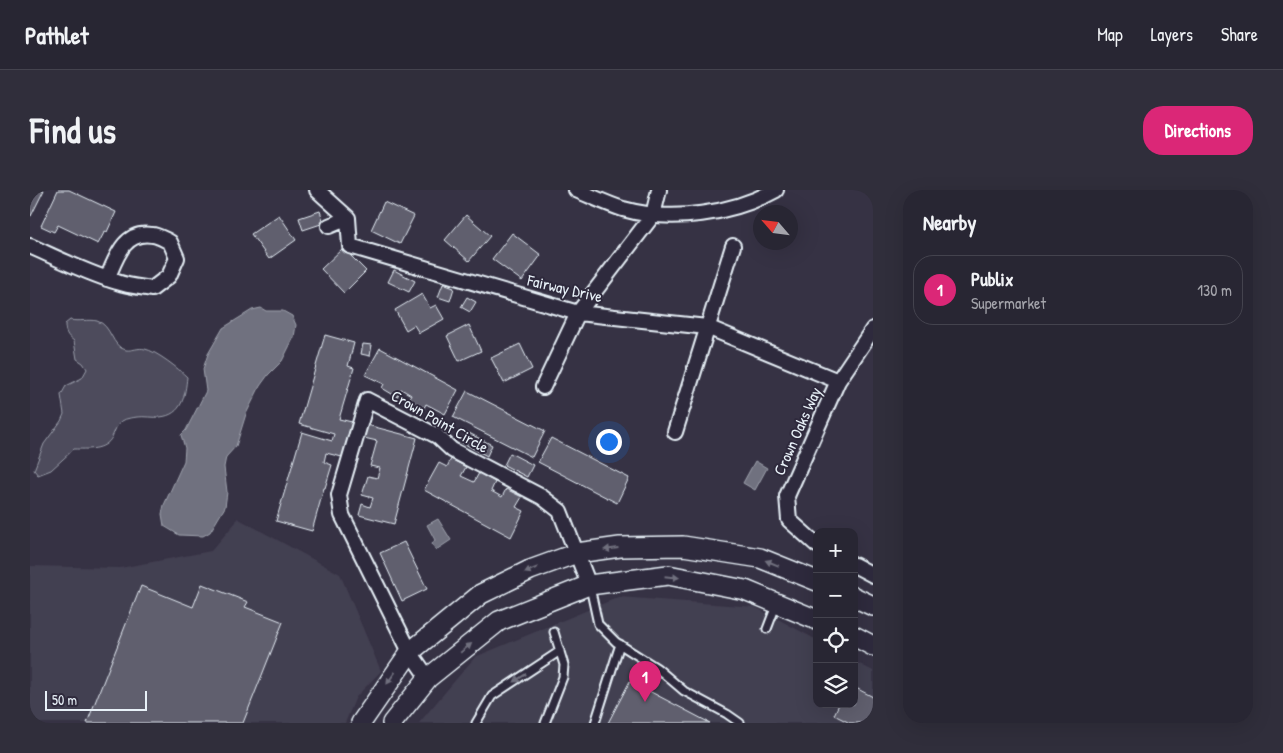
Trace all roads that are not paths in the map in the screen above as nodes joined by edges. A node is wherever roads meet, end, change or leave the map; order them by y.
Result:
1 (317, 190) edge
2 (576, 190) edge
3 (659, 190) edge
4 (776, 190) edge
5 (653, 215) junction
6 (348, 218) junction
7 (329, 226) dead end
8 (30, 246) edge
9 (733, 246) dead end
10 (106, 279) junction
11 (578, 313) junction
12 (708, 327) junction
13 (873, 329) edge
14 (838, 381) junction
15 (543, 387) dead end
16 (675, 432) dead end
17 (813, 541) edge
18 (577, 553) junction
19 (858, 567) edge
20 (873, 575) edge
21 (813, 579) edge
22 (589, 585) junction
23 (858, 599) edge
24 (777, 603) junction
25 (873, 606) edge
26 (813, 618) edge
27 (767, 629) dead end
28 (554, 632) dead end
29 (858, 638) edge
30 (620, 644) junction
31 (873, 646) edge
32 (560, 651) junction
33 (410, 652) junction
34 (428, 678) junction
35 (361, 723) edge
36 (392, 723) edge
37 (476, 723) edge
38 (545, 723) edge
39 (595, 723) edge
40 (740, 723) edge

1 - 6 street
2 - 5 street
3 - 5 street
4 - 5 street
5 - 11 street
6 - 7 street
6 - 11 street, Fairway Drive
8 - 10 street
9 - 12 street
10 - 10 street
11 - 12 street, Fairway Drive
11 - 15 street
12 - 14 street, Fairway Drive
12 - 16 street
13 - 14 street, Crown Oaks Way
14 - 17 street, Crown Oaks Way
21 -> 18 main road
18 - 22 street, Crown Point Circle
18 -> 33 main road
18 - 33 street, Crown Point Circle
19 - 20 street
22 -> 24 main road
22 - 30 lane
34 -> 22 main road
23 - 25 main road
24 - 26 main road
24 - 27 lane
28 - 32 lane
29 - 31 main road
30 - 39 lane
30 - 40 lane
32 -> 37 lane
32 - 38 lane
33 - 34 street, Crown Point Circle
33 -> 35 main road
34 - 36 main road

